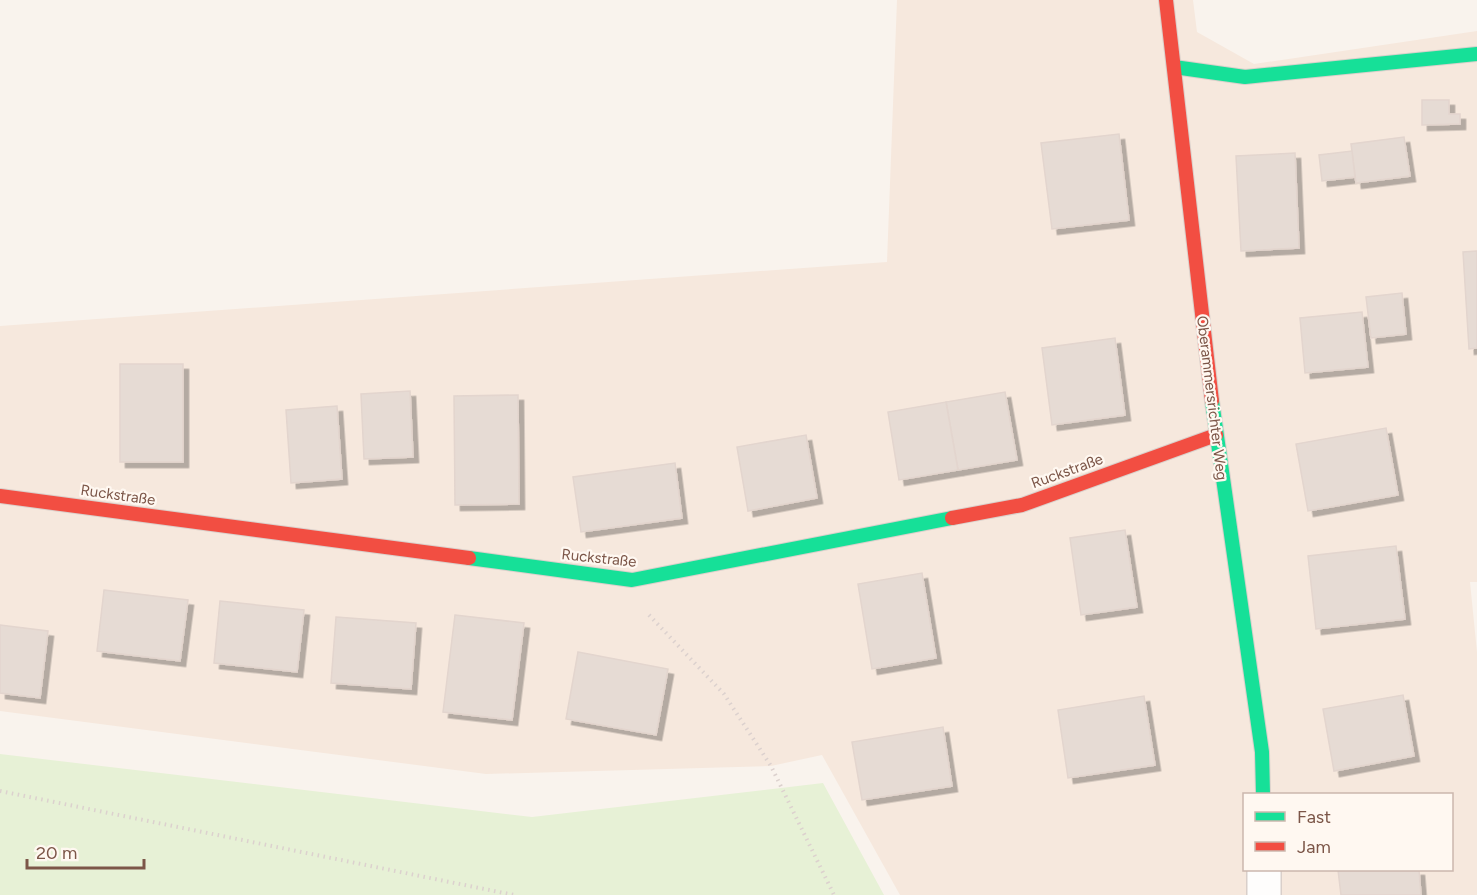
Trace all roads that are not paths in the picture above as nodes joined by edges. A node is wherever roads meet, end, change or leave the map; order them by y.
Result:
1 (1166, 0) edge
2 (1477, 54) edge
3 (1174, 67) junction
4 (1216, 435) junction
5 (0, 496) edge
6 (1263, 793) edge
7 (1264, 871) edge
8 (1264, 895) edge

1 - 3 street, Oberammersrichter Weg
2 - 3 street
3 - 4 street, Oberammersrichter Weg
4 - 5 street, Ruckstraße
4 - 6 street, Oberammersrichter Weg
7 - 8 street

